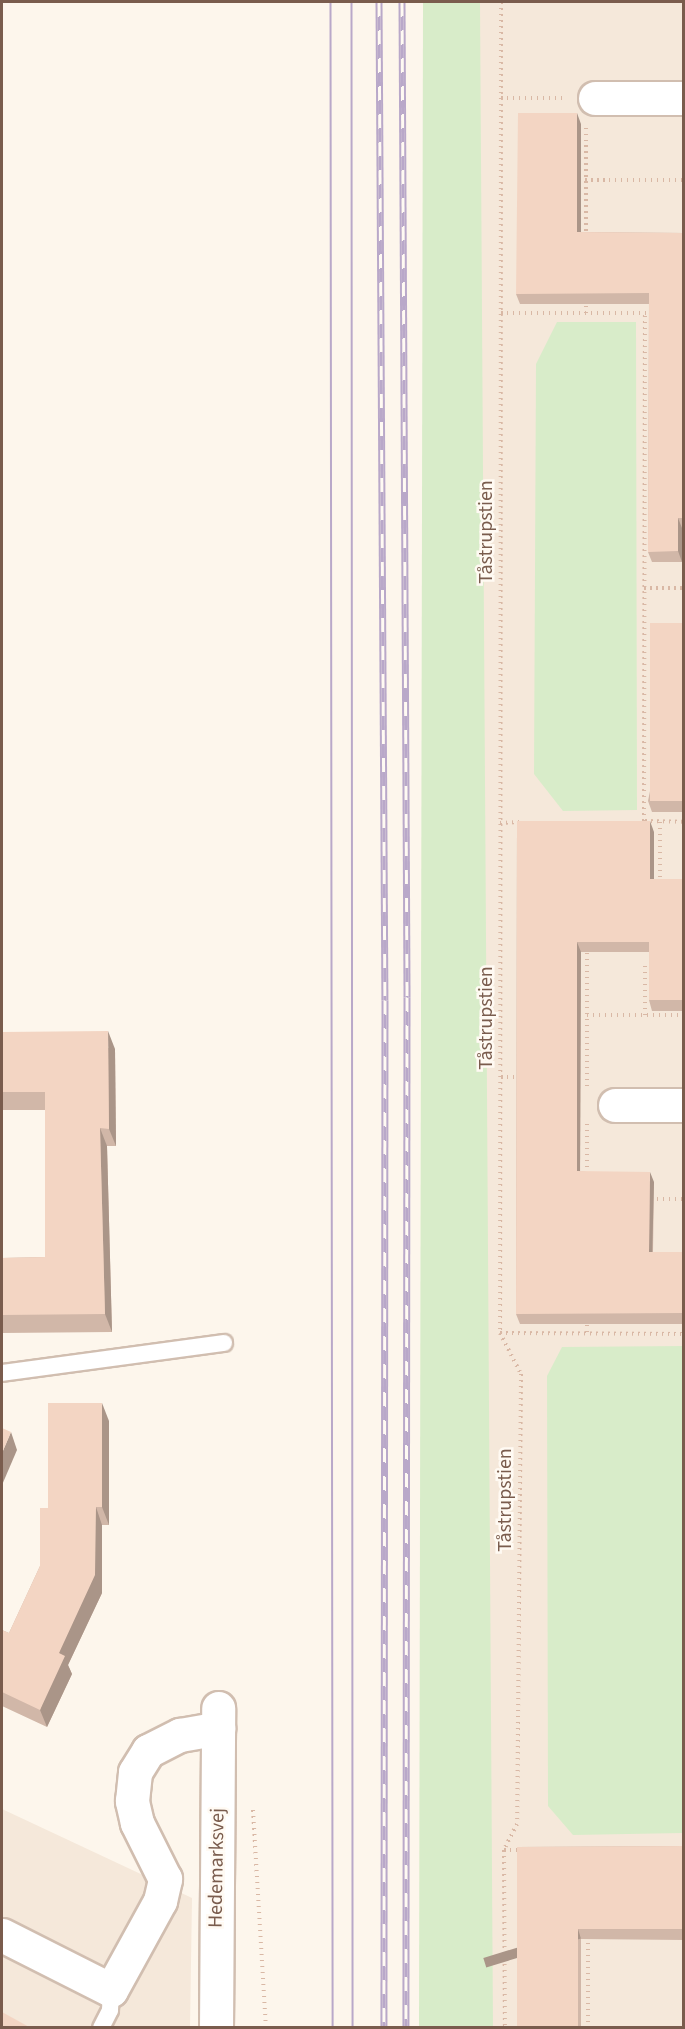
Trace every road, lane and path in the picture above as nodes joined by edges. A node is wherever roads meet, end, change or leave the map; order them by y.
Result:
1 (501, 2) edge
2 (501, 98) junction
3 (590, 98) junction
4 (684, 98) edge
5 (585, 180) junction
6 (684, 180) edge
7 (586, 236) junction
8 (597, 236) edge
9 (586, 247) edge
10 (586, 291) edge
11 (501, 313) junction
12 (586, 313) junction
13 (645, 313) junction
14 (664, 313) edge
15 (644, 588) junction
16 (684, 588) edge
17 (633, 821) edge
18 (644, 821) junction
19 (533, 822) edge
20 (660, 822) junction
21 (684, 822) edge
22 (501, 823) junction
23 (672, 885) edge
24 (587, 936) edge
25 (645, 963) dead end
26 (587, 1015) junction
27 (645, 1015) junction
28 (684, 1015) edge
29 (501, 1077) junction
30 (533, 1077) edge
31 (576, 1078) edge
32 (587, 1078) junction
33 (596, 1102) junction
34 (684, 1104) edge
35 (587, 1188) edge
36 (641, 1199) edge
37 (684, 1199) edge
38 (587, 1311) edge
39 (500, 1333) junction
40 (587, 1333) junction
41 (684, 1334) edge
42 (224, 1343) dead end
43 (2, 1373) edge
44 (252, 1799) dead end
45 (504, 1850) junction
46 (525, 1850) edge
47 (588, 1922) edge
48 (2, 1935) edge
49 (111, 1990) junction
50 (101, 2028) edge
51 (216, 2028) edge
52 (266, 2028) edge
53 (505, 2028) edge
54 (588, 2028) edge

1 - 2 path, Tåstrupstien
2 - 3 path
2 - 11 path, Tåstrupstien
3 - 4 street
3 - 5 path
5 - 6 path
5 - 7 path
7 - 8 path
7 - 9 path
10 - 12 path
11 - 12 path
11 - 22 path, Tåstrupstien
12 - 13 path
13 - 14 path
13 - 15 path
15 - 16 path
15 - 18 path
17 - 18 path
18 - 20 path
19 - 22 path
20 - 21 path
20 - 23 path
22 - 29 path, Tåstrupstien
24 - 26 path
25 - 27 path
26 - 27 path
26 - 32 path
27 - 28 path
29 - 30 path
29 - 39 path, Tåstrupstien
31 - 32 path
32 - 33 path
32 - 33 path
33 - 34 street
33 - 35 path
36 - 37 path
38 - 40 path
39 - 40 path
39 - 45 path, Tåstrupstien
40 - 41 path
42 - 43 lane
44 - 52 path
45 - 46 path
45 - 53 path, Tåstrupstien
47 - 54 path
48 - 49 street
49 - 50 lane
49 - 51 street, Hedemarksvej

